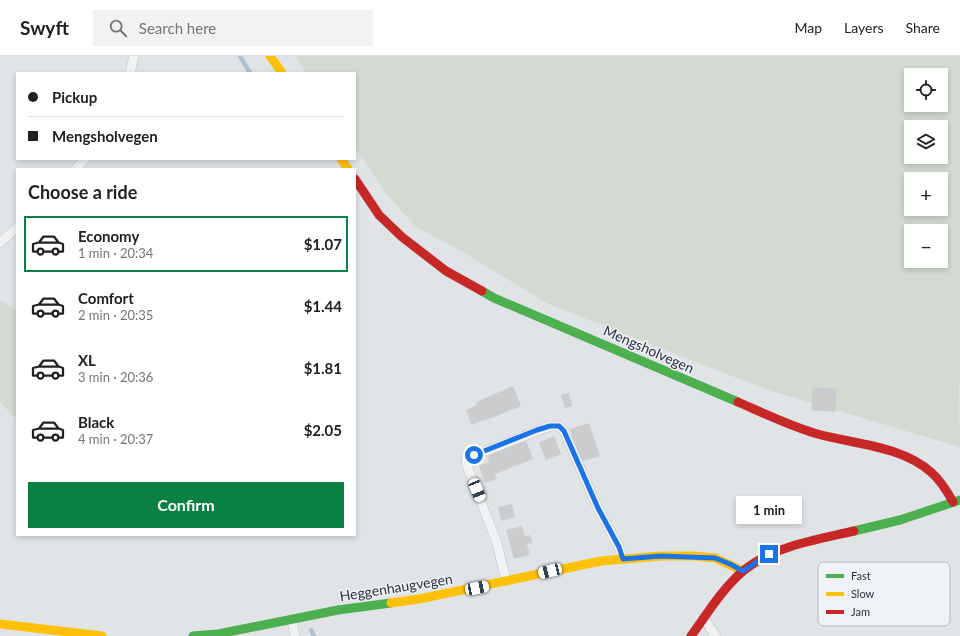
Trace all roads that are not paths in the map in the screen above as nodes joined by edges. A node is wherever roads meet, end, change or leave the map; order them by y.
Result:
1 (134, 56) edge
2 (270, 56) edge
3 (130, 72) edge
4 (281, 72) edge
5 (84, 160) edge
6 (77, 168) edge
7 (356, 180) edge
8 (16, 228) edge
9 (0, 244) edge
10 (957, 501) edge
11 (623, 559) junction
12 (743, 571) junction
13 (506, 582) junction
14 (704, 618) junction
15 (292, 620) junction
16 (0, 624) edge
17 (102, 636) edge
18 (193, 636) edge
19 (294, 636) edge
20 (691, 636) edge
21 (716, 636) edge

1 - 3 lane
2 - 4 main road
5 - 6 lane
7 - 10 main road, Mengsholvegen
8 - 9 lane
10 - 12 main road, Mengsholvegen
11 - 12 main road, Heggenhaugvegen
11 - 13 main road, Heggenhaugvegen
11 - 13 lane
12 - 14 main road, Mengsholvegen
13 - 15 main road, Heggenhaugvegen
14 - 20 main road, Mengsholvegen
14 - 21 lane
15 - 18 main road, Heggenhaugvegen
15 - 19 lane
16 - 17 main road

